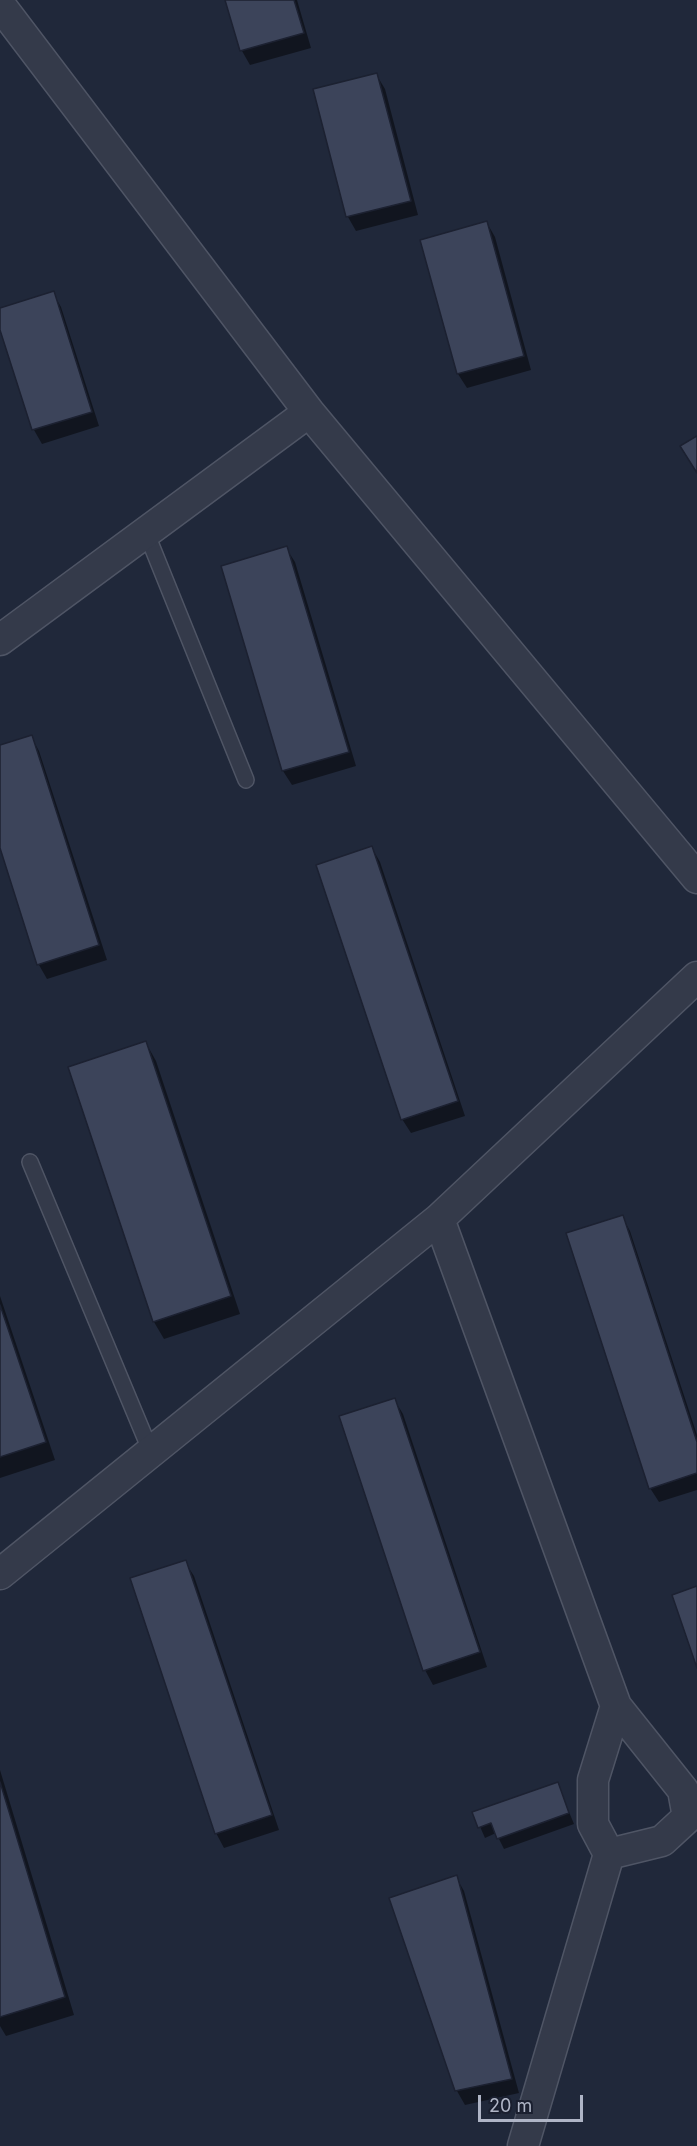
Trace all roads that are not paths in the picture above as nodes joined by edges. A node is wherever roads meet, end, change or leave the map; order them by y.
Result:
1 (0, 5) edge
2 (309, 412) junction
3 (146, 532) junction
4 (0, 639) edge
5 (246, 780) dead end
6 (697, 878) edge
7 (697, 977) edge
8 (30, 1162) dead end
9 (439, 1219) junction
10 (151, 1452) junction
11 (0, 1574) edge
12 (616, 1706) junction
13 (609, 1854) junction
14 (523, 2146) edge

1 - 2 street
2 - 3 street
2 - 6 street
3 - 4 street
3 - 5 lane
7 - 9 street
8 - 10 lane
9 - 10 street
9 - 12 street
10 - 11 street
12 - 13 street
12 - 13 street
13 - 14 street

